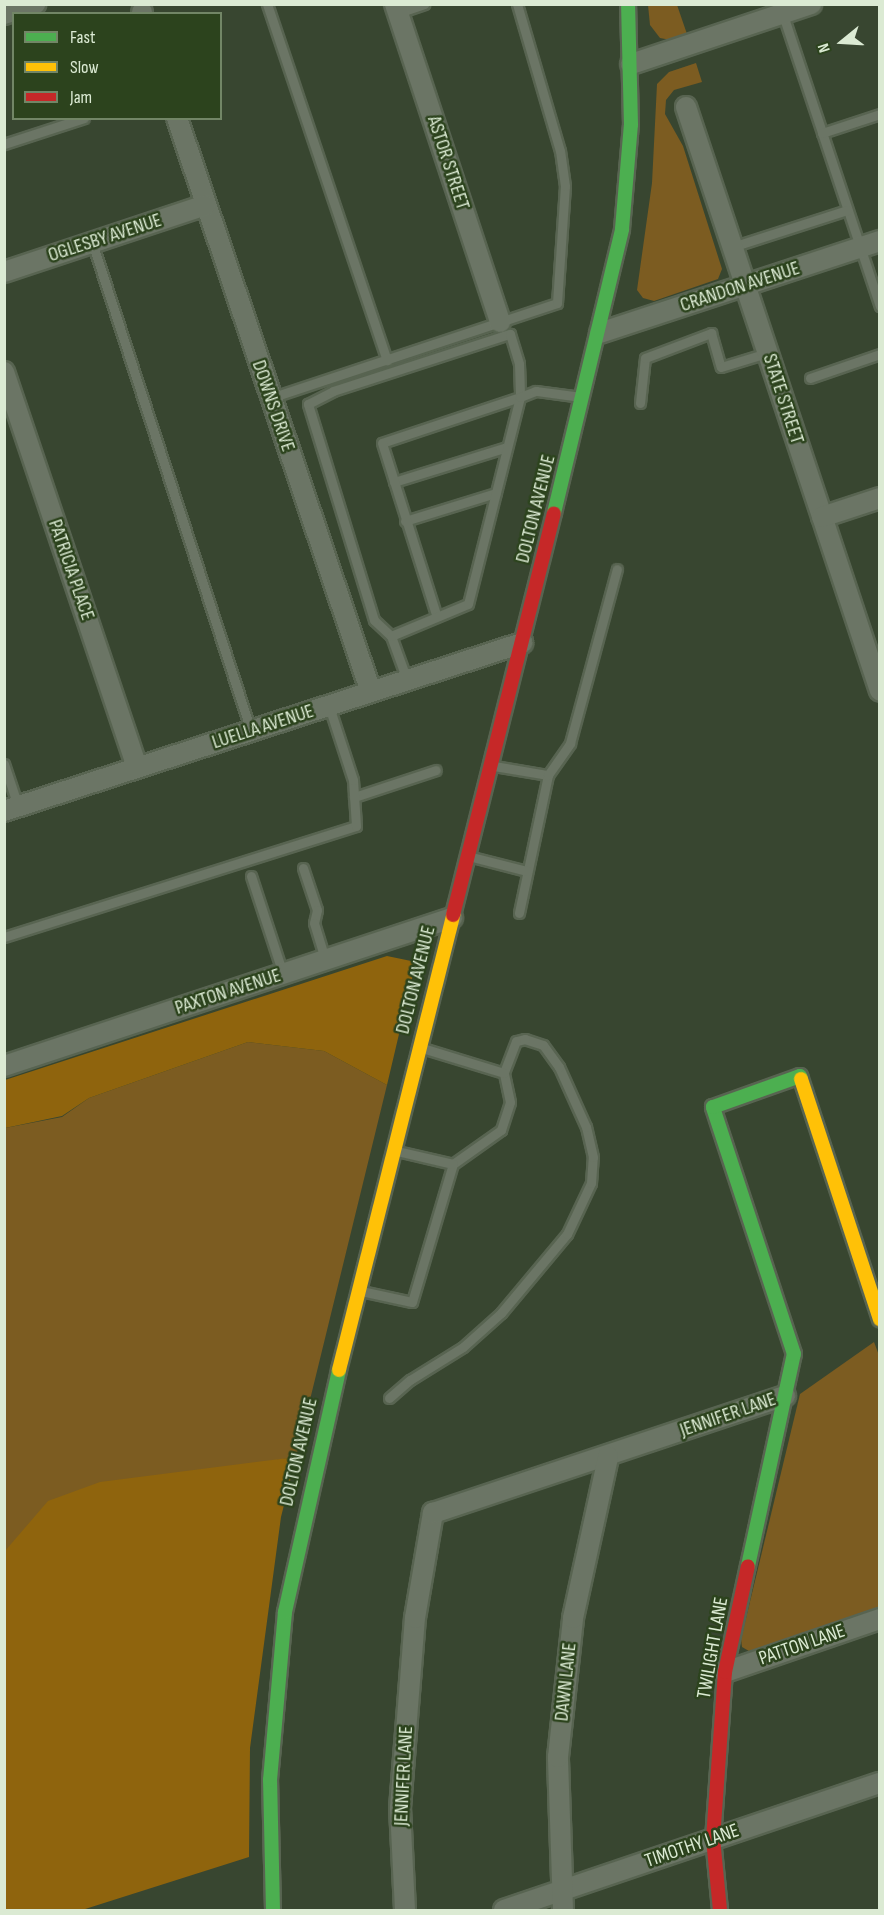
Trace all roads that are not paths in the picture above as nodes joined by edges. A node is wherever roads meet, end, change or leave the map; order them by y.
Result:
1 (35, 4) edge
2 (267, 4) edge
3 (424, 4) edge
4 (517, 4) edge
5 (628, 4) edge
6 (811, 4) edge
7 (397, 9) edge
8 (781, 9) edge
9 (4, 14) edge
10 (631, 64) junction
11 (686, 107) dead end
12 (879, 114) edge
13 (78, 120) edge
14 (178, 120) edge
15 (822, 133) junction
16 (4, 144) edge
17 (205, 205) junction
18 (848, 210) junction
19 (879, 241) edge
20 (92, 242) junction
21 (732, 247) junction
22 (860, 247) junction
23 (4, 272) edge
24 (745, 285) junction
25 (879, 306) edge
26 (500, 322) junction
27 (600, 333) junction
28 (767, 353) junction
29 (879, 354) edge
30 (387, 360) junction
31 (4, 372) edge
32 (810, 378) dead end
33 (520, 397) junction
34 (270, 398) junction
35 (584, 398) junction
36 (640, 403) dead end
37 (507, 447) junction
38 (393, 482) junction
39 (496, 493) junction
40 (879, 498) edge
41 (822, 518) junction
42 (405, 521) junction
43 (617, 569) dead end
44 (436, 617) junction
45 (391, 636) junction
46 (522, 643) junction
47 (407, 680) junction
48 (879, 691) edge
49 (371, 692) junction
50 (328, 706) junction
51 (251, 731) junction
52 (4, 764) edge
53 (491, 766) junction
54 (137, 767) junction
55 (435, 770) dead end
56 (548, 775) junction
57 (354, 797) junction
58 (11, 809) edge
59 (468, 856) junction
60 (303, 868) dead end
61 (528, 871) junction
62 (251, 876) dead end
63 (519, 913) dead end
64 (452, 918) junction
65 (4, 937) edge
66 (325, 960) junction
67 (283, 974) junction
68 (420, 1047) junction
69 (4, 1066) edge
70 (504, 1073) junction
71 (394, 1150) junction
72 (453, 1164) junction
73 (359, 1290) junction
74 (879, 1319) edge
75 (785, 1396) junction
76 (389, 1398) dead end
77 (608, 1456) junction
78 (879, 1619) edge
79 (725, 1672) junction
80 (879, 1783) edge
81 (713, 1839) junction
82 (561, 1891) junction
83 (273, 1911) edge
84 (405, 1911) edge
85 (504, 1911) edge
86 (563, 1911) edge
87 (720, 1911) edge

1 - 9 street
2 - 30 lane
3 - 7 lane
4 - 26 lane
5 - 10 street
6 - 8 street
7 - 26 street, ASTOR STREET
8 - 10 street
8 - 15 lane
10 - 27 street, DOLTON AVENUE
11 - 21 street, STATE STREET
12 - 15 lane
13 - 16 lane
14 - 17 street, DOWNS DRIVE
15 - 18 lane
17 - 20 street, OGLESBY AVENUE
17 - 34 street, DOWNS DRIVE
18 - 21 lane
18 - 22 lane
19 - 22 street, CRANDON AVENUE
20 - 23 street, OGLESBY AVENUE
20 - 51 lane
21 - 24 street, STATE STREET
22 - 24 street, CRANDON AVENUE
22 - 25 lane
24 - 27 street, CRANDON AVENUE
24 - 28 street, STATE STREET
26 - 30 lane
27 - 35 street, DOLTON AVENUE
28 - 36 lane
28 - 41 street, STATE STREET
29 - 32 lane
30 - 34 lane
31 - 54 street, PATRICIA PLACE
33 - 35 lane
33 - 37 lane
33 - 38 lane
33 - 45 lane
34 - 49 street, DOWNS DRIVE
35 - 46 street, DOLTON AVENUE
37 - 38 lane
37 - 39 lane
38 - 42 lane
39 - 42 lane
39 - 44 lane
40 - 41 street
41 - 48 street, STATE STREET
42 - 44 lane
43 - 56 lane
44 - 45 lane
45 - 47 lane
46 - 47 street, LUELLA AVENUE
46 - 53 street, DOLTON AVENUE
47 - 49 street, LUELLA AVENUE
49 - 50 street, LUELLA AVENUE
50 - 51 street, LUELLA AVENUE
50 - 57 lane
51 - 54 street, LUELLA AVENUE
52 - 58 lane
53 - 56 lane
53 - 59 street, DOLTON AVENUE
54 - 58 street, LUELLA AVENUE
55 - 57 lane
56 - 61 lane
57 - 65 lane
59 - 61 lane
59 - 64 street, DOLTON AVENUE
60 - 66 lane
61 - 63 lane
62 - 67 lane
64 - 66 street, PAXTON AVENUE
64 - 68 street, DOLTON AVENUE
66 - 67 street, PAXTON AVENUE
67 - 69 street, PAXTON AVENUE
68 - 70 lane
68 - 71 street, DOLTON AVENUE
70 - 72 lane
70 - 76 lane
71 - 72 lane
71 - 73 street, DOLTON AVENUE
72 - 73 lane
73 - 83 street, DOLTON AVENUE
74 - 75 street, JENNIFER LANE
75 - 77 street, JENNIFER LANE
75 - 79 street, TWILIGHT LANE
77 - 82 street, DAWN LANE
77 - 84 street, JENNIFER LANE
78 - 79 street, PATTON LANE
79 - 81 street, TWILIGHT LANE
80 - 81 street, TIMOTHY LANE
81 - 82 street, TIMOTHY LANE
81 - 87 street, TWILIGHT LANE
82 - 85 street, TIMOTHY LANE
82 - 86 street, DAWN LANE

